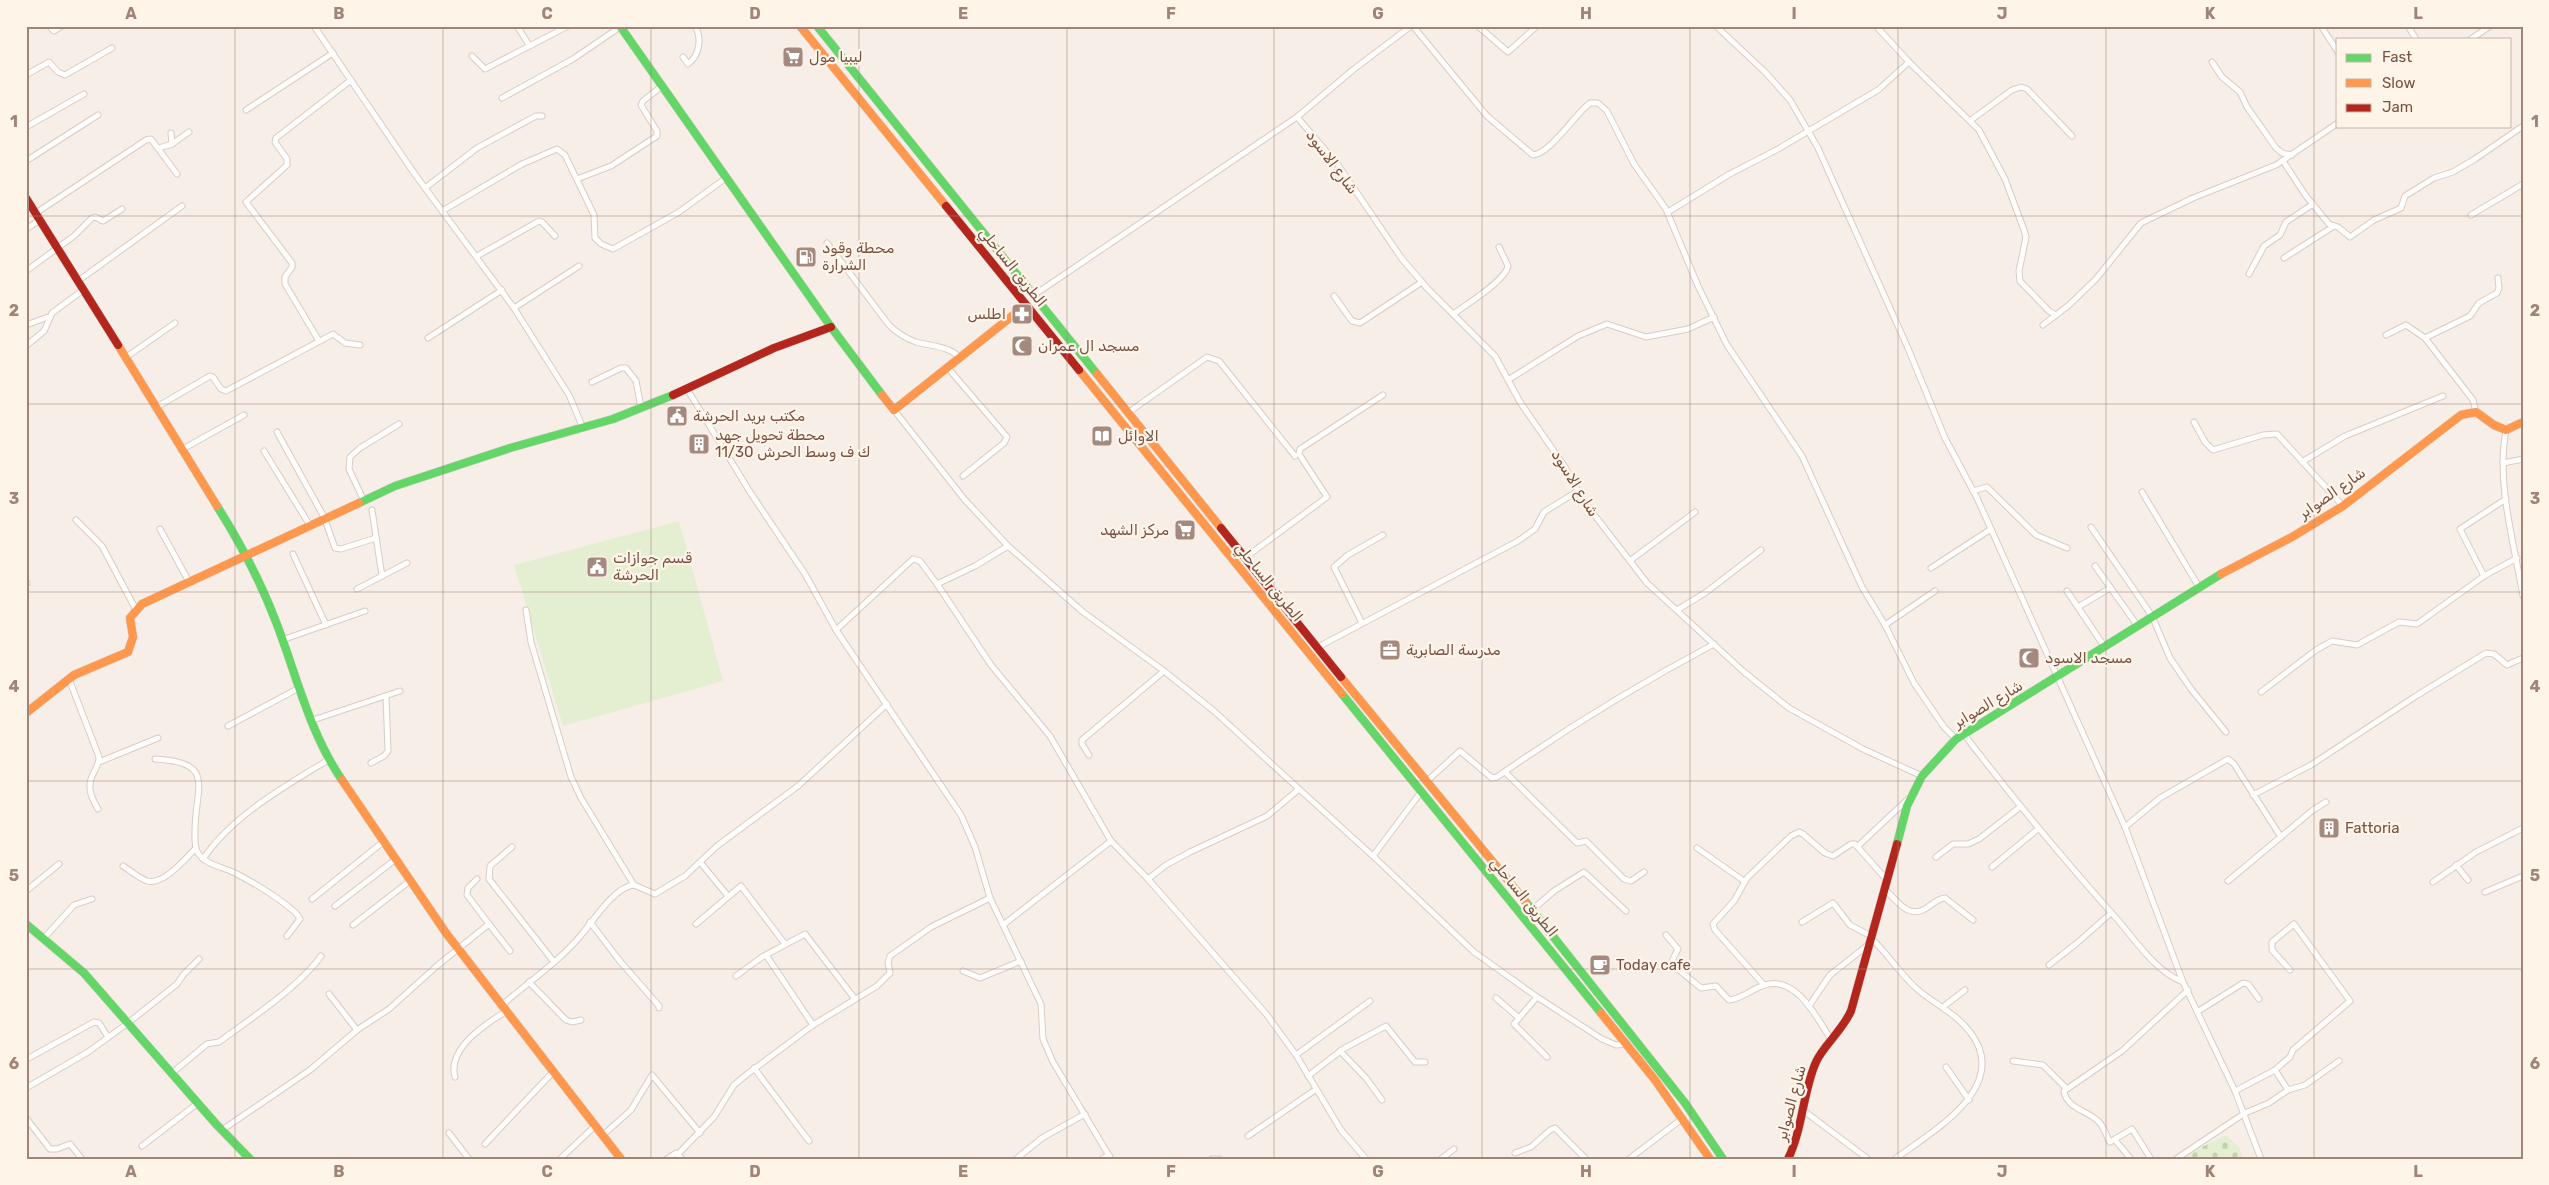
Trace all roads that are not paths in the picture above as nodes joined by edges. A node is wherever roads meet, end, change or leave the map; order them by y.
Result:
1 (49, 26) edge
2 (62, 26) edge
3 (314, 26) edge
4 (517, 26) edge
5 (568, 26) edge
6 (695, 26) edge
7 (800, 26) edge
8 (817, 26) edge
9 (1412, 26) edge
10 (1478, 26) edge
11 (1537, 26) edge
12 (1716, 26) edge
13 (1876, 26) edge
14 (2322, 26) edge
15 (2408, 26) edge
16 (2490, 26) edge
17 (620, 27) edge
18 (2415, 38) edge
19 (2472, 38) edge
20 (529, 45) junction
21 (112, 48) dead end
22 (2336, 49) edge
23 (333, 54) junction
24 (472, 56) dead end
25 (682, 57) dead end
26 (1909, 62) junction
27 (2212, 62) dead end
28 (26, 75) edge
29 (351, 80) junction
30 (662, 86) junction
31 (84, 94) dead end
32 (502, 98) dead end
33 (246, 110) dead end
34 (98, 115) dead end
35 (542, 116) dead end
36 (1297, 117) junction
37 (1972, 120) junction
38 (2336, 125) edge
39 (2523, 126) edge
40 (26, 127) edge
41 (1808, 130) junction
42 (189, 132) dead end
43 (171, 133) dead end
44 (2072, 136) dead end
45 (172, 144) junction
46 (159, 148) junction
47 (2293, 155) junction
48 (26, 161) edge
49 (2283, 161) junction
50 (176, 174) dead end
51 (726, 178) junction
52 (578, 179) junction
53 (2523, 184) edge
54 (425, 188) junction
55 (26, 198) edge
56 (2313, 204) junction
57 (182, 206) dead end
58 (122, 209) dead end
59 (442, 210) junction
60 (1668, 212) junction
61 (2471, 215) dead end
62 (38, 216) junction
63 (2335, 226) junction
64 (26, 229) edge
65 (555, 236) dead end
66 (826, 243) dead end
67 (1499, 247) dead end
68 (58, 248) junction
69 (477, 256) junction
70 (2284, 258) dead end
71 (579, 266) dead end
72 (26, 271) edge
73 (2249, 274) dead end
74 (2498, 278) dead end
75 (78, 281) junction
76 (1422, 282) junction
77 (84, 290) junction
78 (502, 290) junction
79 (1034, 295) junction
80 (1334, 296) dead end
81 (1026, 305) junction
82 (514, 308) junction
83 (1452, 314) junction
84 (2056, 315) junction
85 (48, 317) junction
86 (1714, 317) junction
87 (174, 323) dead end
88 (26, 324) edge
89 (2043, 325) dead end
90 (831, 328) junction
91 (2386, 335) dead end
92 (428, 338) dead end
93 (2425, 338) junction
94 (319, 341) junction
95 (360, 345) dead end
96 (26, 346) edge
97 (960, 358) junction
98 (124, 359) junction
99 (948, 368) junction
100 (1508, 380) junction
101 (592, 382) dead end
102 (687, 389) junction
103 (1383, 395) dead end
104 (2442, 396) dead end
105 (154, 408) junction
106 (641, 408) junction
107 (894, 410) junction
108 (1129, 412) junction
109 (2476, 412) junction
110 (244, 415) dead end
111 (2194, 422) dead end
112 (2523, 422) edge
113 (399, 424) dead end
114 (584, 429) junction
115 (2506, 430) junction
116 (277, 432) dead end
117 (180, 450) junction
118 (264, 452) dead end
119 (1295, 456) dead end
120 (2523, 459) edge
121 (2302, 462) junction
122 (2503, 463) junction
123 (963, 476) dead end
124 (1578, 491) junction
125 (1974, 491) junction
126 (2142, 492) dead end
127 (363, 499) junction
128 (2506, 499) junction
129 (2342, 506) junction
130 (372, 510) dead end
131 (1696, 512) dead end
132 (324, 517) junction
133 (76, 520) dead end
134 (309, 524) junction
135 (2091, 527) dead end
136 (160, 529) dead end
137 (1991, 529) junction
138 (1224, 531) junction
139 (1384, 535) dead end
140 (376, 538) junction
141 (1216, 538) junction
142 (1008, 546) junction
143 (2067, 548) dead end
144 (1761, 550) dead end
145 (2515, 550) junction
146 (2523, 550) edge
147 (247, 554) junction
148 (293, 554) dead end
149 (1246, 557) junction
150 (2517, 558) junction
151 (1631, 560) junction
152 (407, 563) dead end
153 (2095, 566) dead end
154 (1931, 568) dead end
155 (382, 576) junction
156 (2484, 576) junction
157 (188, 580) junction
158 (937, 584) junction
159 (2199, 587) junction
160 (2110, 588) junction
161 (357, 589) dead end
162 (2067, 591) dead end
163 (1934, 592) dead end
164 (2523, 596) edge
165 (2078, 607) junction
166 (135, 608) junction
167 (526, 610) dead end
168 (1677, 610) junction
169 (365, 611) dead end
170 (2152, 616) junction
171 (1362, 623) junction
172 (326, 625) junction
173 (1885, 625) junction
174 (2138, 625) junction
175 (836, 630) junction
176 (282, 640) junction
177 (1714, 644) junction
178 (2104, 646) junction
179 (1318, 647) junction
180 (2523, 658) edge
181 (1164, 671) junction
182 (2056, 678) junction
183 (69, 679) junction
184 (299, 688) junction
185 (400, 691) dead end
186 (2261, 692) dead end
187 (386, 696) junction
188 (887, 704) junction
189 (26, 713) edge
190 (310, 721) junction
191 (228, 726) dead end
192 (2226, 732) dead end
193 (1963, 733) junction
194 (158, 738) dead end
195 (1956, 739) junction
196 (1089, 755) dead end
197 (155, 759) dead end
198 (328, 760) junction
199 (99, 762) junction
200 (371, 763) dead end
201 (1505, 772) junction
202 (1922, 776) junction
203 (1426, 782) junction
204 (1299, 789) junction
205 (1421, 792) junction
206 (2253, 795) junction
207 (1911, 796) junction
208 (2326, 802) dead end
209 (2020, 807) junction
210 (98, 809) dead end
211 (2125, 827) junction
212 (2038, 830) junction
213 (2522, 830) edge
214 (2282, 837) junction
215 (1111, 841) junction
216 (383, 842) junction
217 (1858, 846) junction
218 (512, 847) dead end
219 (196, 848) junction
220 (1698, 848) dead end
221 (1373, 856) junction
222 (1936, 857) dead end
223 (203, 859) junction
224 (396, 859) junction
225 (700, 862) junction
226 (59, 864) dead end
227 (2456, 865) junction
228 (123, 866) dead end
229 (1992, 868) dead end
230 (1644, 872) dead end
231 (2523, 876) edge
232 (1886, 878) junction
233 (477, 879) dead end
234 (1148, 879) junction
235 (411, 880) junction
236 (2468, 880) dead end
237 (1744, 881) junction
238 (2228, 881) dead end
239 (2433, 882) dead end
240 (634, 885) junction
241 (1884, 887) junction
242 (26, 891) edge
243 (2485, 892) dead end
244 (728, 896) junction
245 (990, 898) junction
246 (92, 899) dead end
247 (312, 899) dead end
248 (335, 906) dead end
249 (1532, 910) junction
250 (1626, 911) dead end
251 (2111, 913) junction
252 (1973, 920) dead end
253 (590, 922) junction
254 (1802, 922) dead end
255 (26, 924) edge
256 (489, 924) junction
257 (696, 924) dead end
258 (353, 925) dead end
259 (1003, 925) junction
260 (1666, 935) dead end
261 (287, 936) dead end
262 (44, 938) junction
263 (1870, 939) junction
264 (785, 944) junction
265 (458, 949) junction
266 (510, 951) dead end
267 (766, 955) junction
268 (321, 956) dead end
269 (199, 959) dead end
270 (1021, 961) junction
271 (554, 962) junction
272 (2049, 965) dead end
273 (2290, 970) dead end
274 (963, 971) dead end
275 (736, 976) dead end
276 (1584, 976) junction
277 (529, 982) junction
278 (2183, 982) junction
279 (1576, 983) junction
280 (1764, 985) junction
281 (1965, 990) dead end
282 (2188, 990) junction
283 (329, 994) dead end
284 (1537, 997) junction
285 (1496, 998) dead end
286 (855, 999) junction
287 (2259, 999) dead end
288 (1370, 1001) dead end
289 (1809, 1006) junction
290 (1943, 1007) junction
291 (658, 1008) dead end
292 (503, 1009) junction
293 (2197, 1012) junction
294 (1519, 1018) junction
295 (580, 1020) dead end
296 (128, 1023) junction
297 (813, 1025) junction
298 (357, 1030) junction
299 (108, 1037) junction
300 (1832, 1041) junction
301 (1626, 1044) junction
302 (1340, 1051) junction
303 (1296, 1055) junction
304 (1547, 1057) dead end
305 (27, 1059) edge
306 (2013, 1061) dead end
307 (2340, 1061) dead end
308 (1425, 1062) dead end
309 (1946, 1067) dead end
310 (754, 1068) junction
311 (2275, 1070) junction
312 (553, 1072) junction
313 (172, 1073) junction
314 (1308, 1076) junction
315 (455, 1077) dead end
316 (26, 1088) edge
317 (2066, 1088) junction
318 (1315, 1090) junction
319 (2288, 1090) junction
320 (2235, 1091) junction
321 (1382, 1100) dead end
322 (1969, 1100) junction
323 (198, 1103) junction
324 (1804, 1111) junction
325 (2245, 1113) junction
326 (1085, 1114) junction
327 (1683, 1117) junction
328 (26, 1118) edge
329 (596, 1125) junction
330 (222, 1130) junction
331 (700, 1132) junction
332 (449, 1133) dead end
333 (603, 1135) junction
334 (1248, 1136) dead end
335 (2115, 1140) junction
336 (809, 1141) dead end
337 (485, 1144) dead end
338 (142, 1146) dead end
339 (1454, 1148) dead end
340 (1515, 1153) dead end
341 (680, 1156) edge
342 (1110, 1157) edge
343 (82, 1159) edge
344 (250, 1159) edge
345 (469, 1159) edge
346 (560, 1159) edge
347 (620, 1159) edge
348 (667, 1159) edge
349 (1016, 1159) edge
350 (1102, 1159) edge
351 (1212, 1159) edge
352 (1219, 1159) edge
353 (1366, 1159) edge
354 (1441, 1159) edge
355 (1586, 1159) edge
356 (1629, 1159) edge
357 (1710, 1159) edge
358 (1723, 1159) edge
359 (1788, 1159) edge
360 (1868, 1159) edge
361 (1895, 1159) edge
362 (2131, 1159) edge
363 (2151, 1159) edge
364 (2176, 1159) edge
365 (2261, 1159) edge

1 - 2 street
3 - 23 street
4 - 20 street
5 - 20 street
6 - 25 street
7 - 81 main road, الطريق الساحلي
8 - 79 main road, الطريق الساحلي
9 - 36 street
9 - 60 street
10 - 11 street
12 - 41 street
13 - 26 street
14 - 22 street
15 - 18 street
16 - 19 street
17 - 30 main road
17 - 32 street
20 - 24 street
21 - 28 street
23 - 29 street
23 - 33 street
26 - 37 street
26 - 41 street
27 - 47 street
29 - 54 street
29 - 94 street
30 - 51 main road
30 - 52 street
31 - 40 street
34 - 48 street
35 - 54 street
36 - 76 street, شارع الاسود
36 - 79 street
37 - 44 street
37 - 84 street
38 - 47 street
39 - 63 street
41 - 60 street
41 - 125 street
42 - 45 street
43 - 45 street
45 - 46 street
46 - 50 street
46 - 62 street
47 - 49 street
49 - 56 street
49 - 84 street
51 - 52 street
51 - 90 main road
52 - 59 street
53 - 61 street
54 - 59 street
55 - 62 main road
56 - 63 street
56 - 73 street
57 - 75 street
58 - 68 street
59 - 69 street
60 - 86 street
62 - 64 street
62 - 68 main road
63 - 70 street
65 - 69 street
66 - 97 street
67 - 83 street
68 - 72 street
68 - 75 main road
69 - 78 street
71 - 82 street
74 - 93 street
75 - 77 main road
76 - 80 street
76 - 83 street, شارع الاسود
77 - 85 street
77 - 98 main road
78 - 82 street
78 - 92 street
79 - 108 main road, الطريق الساحلي
81 - 97 main road
81 - 141 main road, الطريق الساحلي
82 - 114 street
83 - 100 street, شارع الاسود
84 - 89 street
85 - 88 street
85 - 96 street
86 - 100 street
86 - 173 street
87 - 98 street
90 - 102 main road
90 - 107 main road
91 - 93 street
93 - 109 street
94 - 95 street
94 - 105 street
97 - 99 main road
98 - 105 main road
99 - 107 main road
99 - 123 street
100 - 124 street, شارع الاسود
101 - 106 street
102 - 106 main road
102 - 175 street
103 - 149 street
104 - 121 street
105 - 117 main road
106 - 114 main road
107 - 142 street
108 - 119 street
108 - 138 main road, الطريق الساحلي
109 - 115 main road
109 - 129 main road, شارع الصوابر
110 - 117 street
111 - 121 street
112 - 115 main road
113 - 127 street
114 - 127 main road
115 - 122 street
116 - 132 street
117 - 147 main road
118 - 134 street
120 - 122 street
121 - 129 street
122 - 128 street
124 - 151 street, شارع الاسود
124 - 171 street
125 - 137 street
125 - 143 street
126 - 159 street
127 - 132 main road
128 - 145 street
128 - 156 street
129 - 159 main road, شارع الصوابر
130 - 140 street
131 - 151 street
132 - 134 main road
132 - 140 street
133 - 166 street
134 - 147 main road
135 - 170 street
136 - 157 street
137 - 154 street
137 - 182 street
138 - 141 main road
138 - 149 main road, الطريق الساحلي
139 - 171 street
140 - 155 street
141 - 205 main road, الطريق الساحلي
142 - 158 street
142 - 181 street
144 - 168 street
145 - 146 street
145 - 150 street
147 - 157 main road
147 - 176 main road
148 - 172 street
149 - 179 main road, الطريق الساحلي
150 - 156 street
150 - 164 street
151 - 168 street, شارع الاسود
152 - 155 street
153 - 160 street
155 - 161 street
156 - 186 street
157 - 166 main road
158 - 175 street
158 - 215 street
159 - 170 main road, شارع الصوابر
160 - 165 street
160 - 174 street
162 - 165 street
163 - 173 street
165 - 178 street
166 - 183 main road
167 - 240 street
168 - 177 street, شارع الاسود
169 - 172 street
170 - 174 main road, شارع الصوابر
170 - 192 street
171 - 179 street
172 - 176 street
173 - 195 street
174 - 178 main road, شارع الصوابر
175 - 188 street
176 - 184 main road
177 - 201 street
177 - 202 street, شارع الاسود
178 - 182 main road, شارع الصوابر
179 - 203 main road, الطريق الساحلي
180 - 206 street
181 - 196 street
181 - 204 street
182 - 193 main road, شارع الصوابر
182 - 211 street
183 - 189 main road
183 - 199 street
184 - 190 main road
184 - 191 street
185 - 187 street
187 - 190 street
187 - 200 street
188 - 225 street
188 - 245 street
190 - 198 main road
193 - 195 main road, شارع الصوابر
193 - 209 street
194 - 199 street
195 - 202 main road, شارع الصوابر
197 - 219 street
198 - 216 main road
198 - 223 street
199 - 210 street
201 - 203 street
201 - 230 street
202 - 207 main road, شارع الصوابر
203 - 249 main road, الطريق الساحلي
204 - 221 street
204 - 234 street
205 - 221 street
205 - 279 main road, الطريق الساحلي
206 - 211 street
206 - 214 street
207 - 217 street
207 - 232 main road, شارع الصوابر
208 - 214 street
209 - 212 street
209 - 222 street
211 - 278 street
212 - 229 street
212 - 251 street
213 - 227 street
214 - 238 street
215 - 234 street
215 - 259 street
216 - 224 main road
216 - 247 street
217 - 232 street
217 - 237 street
218 - 271 street
219 - 223 street
219 - 228 street
220 - 237 street
221 - 284 street
223 - 261 street
224 - 235 main road
224 - 248 street
225 - 240 street
225 - 244 street
226 - 242 street
227 - 236 street
227 - 239 street
231 - 243 street
232 - 241 main road, شارع الصوابر
233 - 256 street
234 - 303 street
235 - 258 street
235 - 265 main road
237 - 280 street
240 - 253 street
241 - 252 street
241 - 263 main road, شارع الصوابر
244 - 257 street
244 - 264 street
245 - 259 street
245 - 286 street
246 - 262 street
249 - 250 street
249 - 276 main road, الطريق الساحلي
251 - 272 street
251 - 278 street
253 - 271 street
253 - 291 street
254 - 263 street
255 - 262 main road
256 - 265 street
256 - 266 street
259 - 270 street
260 - 280 street
262 - 296 main road
263 - 289 street
263 - 290 street
263 - 300 main road, شارع الصوابر
264 - 267 street
264 - 286 street
265 - 292 main road
265 - 298 street
267 - 275 street
267 - 297 street
268 - 313 street
269 - 296 street
270 - 274 street
270 - 326 street
271 - 277 street
273 - 311 street
276 - 279 main road
276 - 358 main road, الطريق الساحلي
277 - 292 street
277 - 295 street
278 - 282 street
279 - 301 main road, الطريق الساحلي
280 - 289 street
281 - 290 street
282 - 293 street
282 - 317 street
283 - 298 street
284 - 294 street
284 - 301 street
285 - 294 street
286 - 297 street
287 - 293 street
288 - 303 street
289 - 300 street
290 - 322 street
292 - 312 main road
292 - 315 street
293 - 320 street
294 - 304 street
296 - 299 street
296 - 313 main road
297 - 310 street
298 - 330 street
299 - 305 street
299 - 316 street
300 - 324 main road, شارع الصوابر
301 - 327 main road, الطريق الساحلي
302 - 308 street
302 - 314 street
302 - 321 street
303 - 314 street
306 - 317 street
307 - 319 street
309 - 322 street
310 - 331 street
310 - 336 street
311 - 319 street
311 - 320 street
312 - 329 main road
312 - 337 street
313 - 323 main road
314 - 318 street
317 - 335 street
318 - 334 street
318 - 353 street
319 - 325 street
320 - 325 street
322 - 361 street
323 - 330 main road
323 - 338 street
324 - 359 main road, شارع الصوابر
324 - 360 street
325 - 364 street
325 - 365 street
326 - 342 street
326 - 349 street
327 - 356 street
327 - 357 main road, الطريق الساحلي
328 - 343 street
329 - 333 main road
329 - 346 street
330 - 344 main road
331 - 333 street
331 - 341 street
332 - 345 street
333 - 347 main road
335 - 362 street
335 - 363 street
339 - 354 street
340 - 355 street
341 - 348 street
342 - 350 street
351 - 352 street

